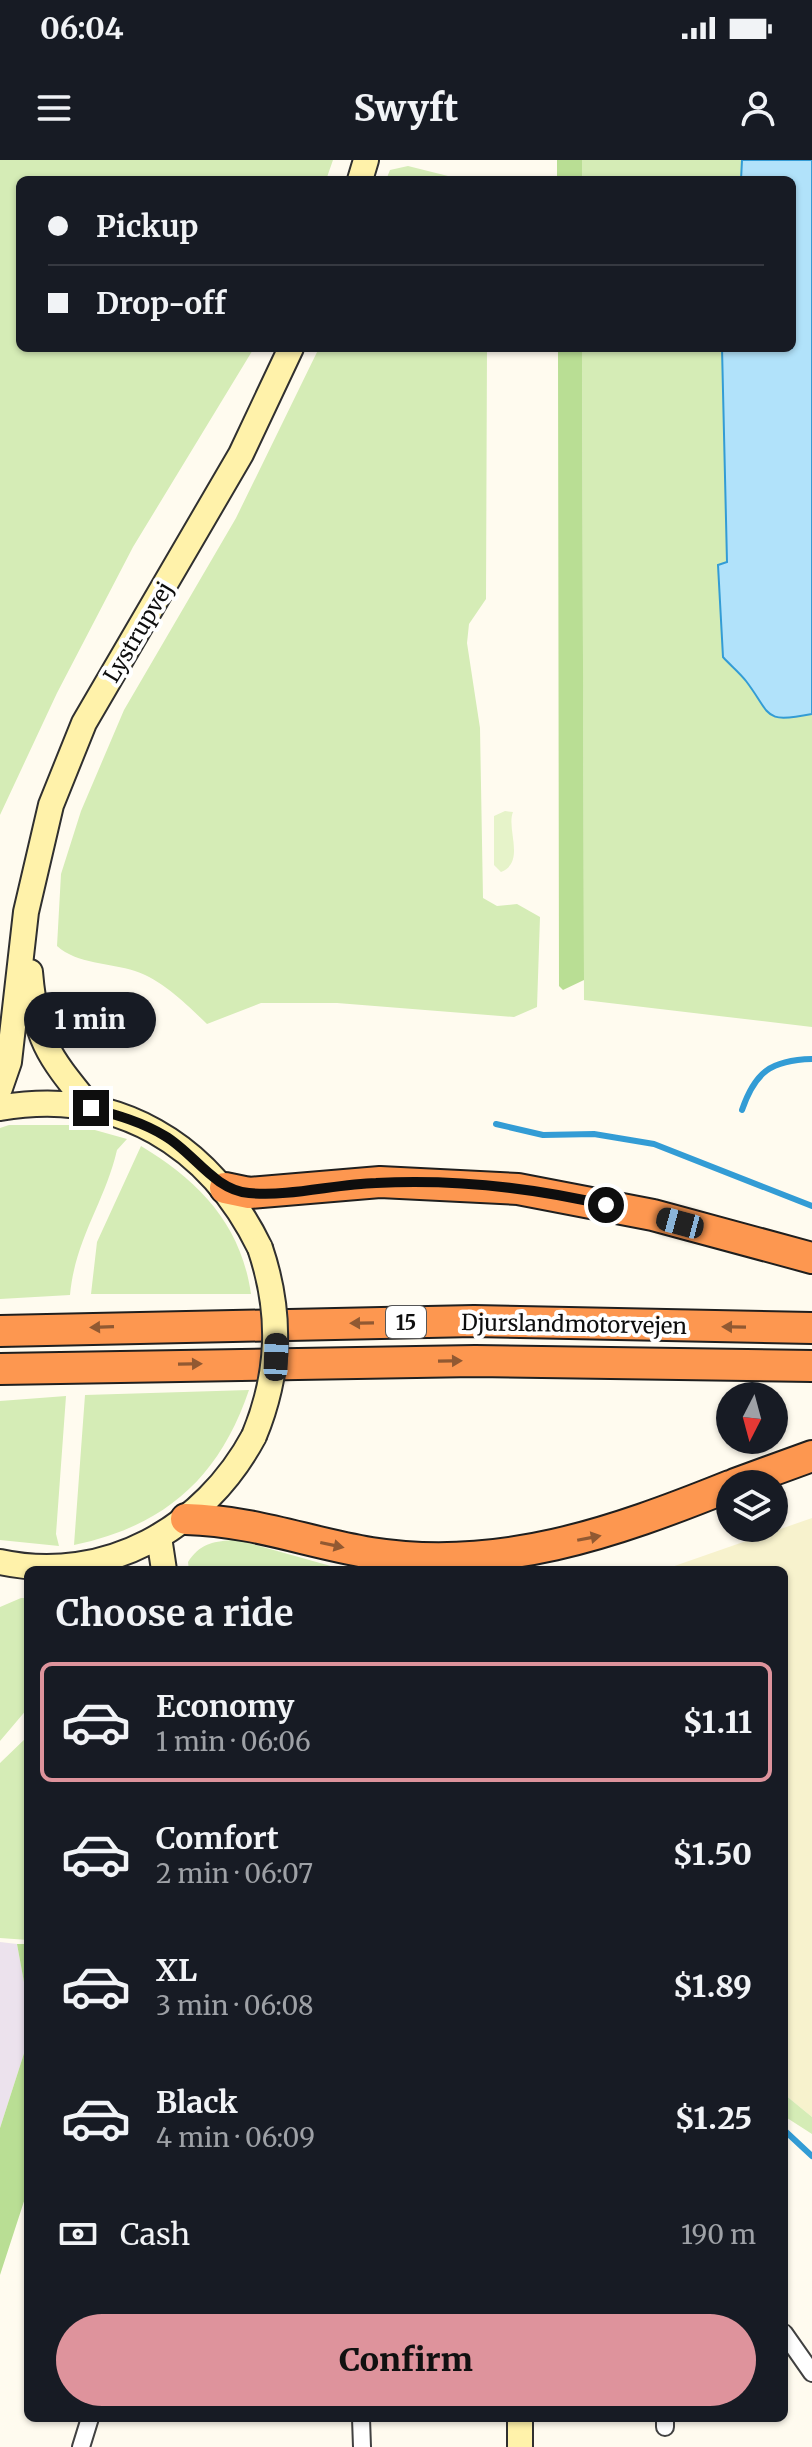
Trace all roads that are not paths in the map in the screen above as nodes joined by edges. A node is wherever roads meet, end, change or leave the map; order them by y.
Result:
1 (289, 352) edge
2 (26, 930) junction
3 (0, 1088) edge
4 (0, 1108) edge
5 (91, 1108) junction
6 (225, 1188) junction
7 (812, 1258) edge
8 (812, 1328) edge
9 (0, 1331) edge
10 (812, 1366) edge
11 (0, 1369) edge
12 (812, 1456) edge
13 (774, 1470) edge
14 (716, 1491) edge
15 (186, 1519) junction
16 (159, 1537) junction
17 (3, 1565) edge
18 (46, 1566) edge
19 (91, 1566) edge
20 (163, 1566) edge
21 (788, 2339) edge
22 (812, 2373) edge
23 (89, 2422) edge
24 (361, 2422) edge
25 (520, 2422) edge
26 (81, 2447) edge
27 (362, 2447) edge
28 (520, 2447) edge

1 - 2 street, Lystrupvej
2 - 3 street, Lystrupvej
2 - 5 street, Lystrupvej
4 - 5 street
5 - 6 street
6 - 7 highway
6 - 15 street, bridge
8 -> 9 highway, Djurslandmotorvejen / 15
11 -> 10 highway, Djurslandmotorvejen / 15
12 - 13 highway
15 -> 14 highway
15 - 16 street
16 - 19 street
16 - 20 street
17 - 18 street
21 - 22 street
23 - 26 street
24 - 27 street
25 - 28 street

